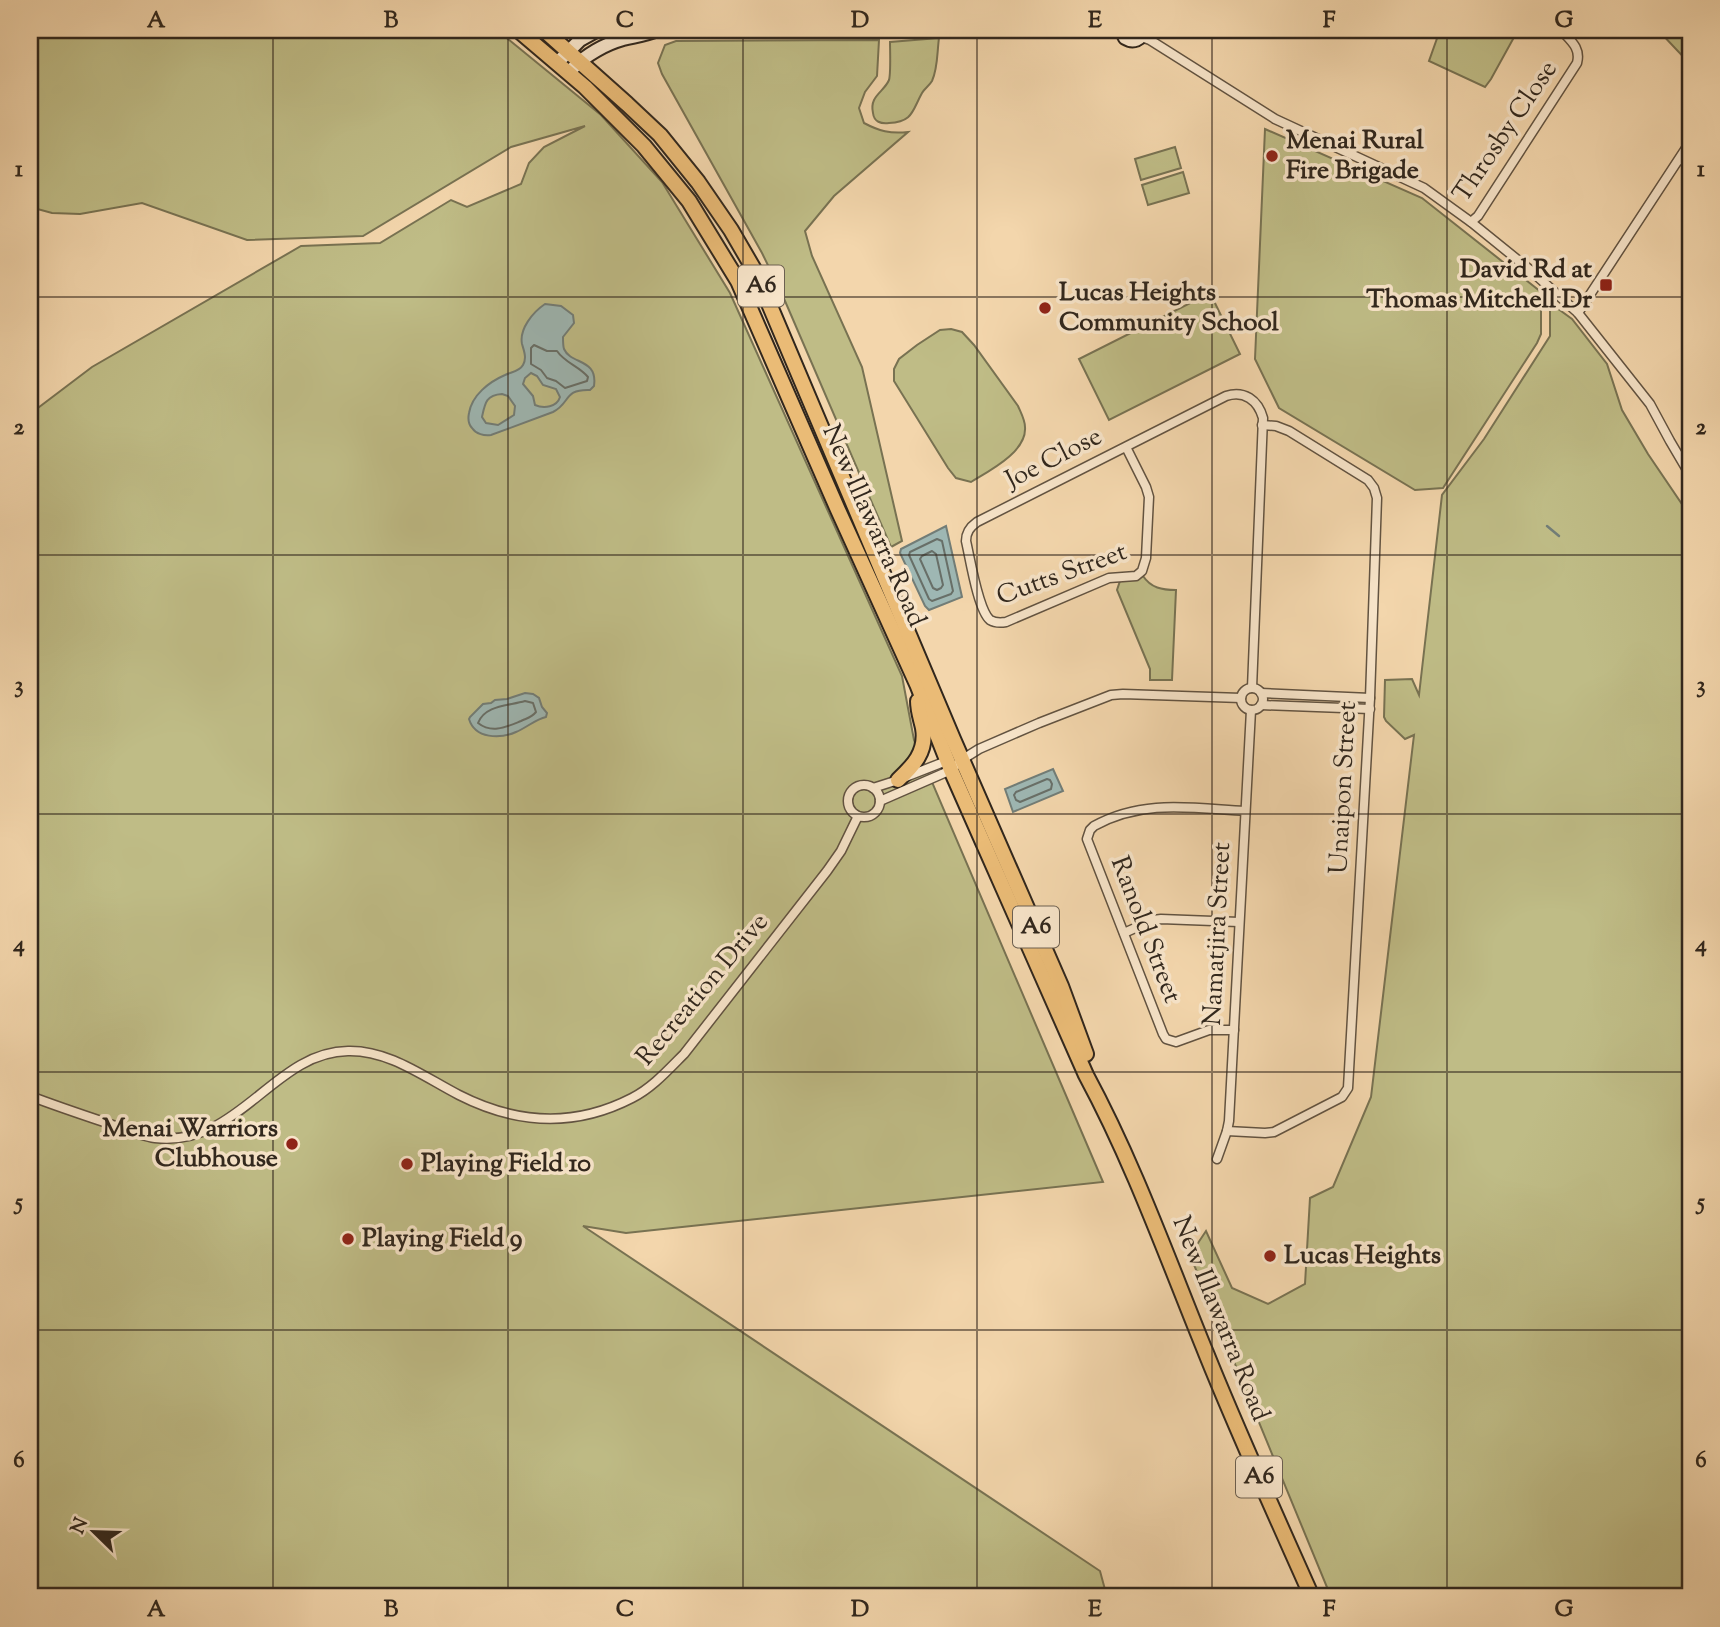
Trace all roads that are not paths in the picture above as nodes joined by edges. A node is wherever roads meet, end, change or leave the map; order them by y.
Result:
1 (518, 30) edge
2 (544, 30) edge
3 (596, 30) edge
4 (657, 30) edge
5 (1121, 30) edge
6 (1561, 30) edge
7 (1142, 33) edge
8 (608, 40) edge
9 (569, 51) junction
10 (580, 61) junction
11 (557, 63) junction
12 (568, 73) junction
13 (1690, 142) edge
14 (1680, 159) junction
15 (1690, 166) edge
16 (1471, 222) junction
17 (1578, 313) junction
18 (1262, 425) junction
19 (1126, 447) junction
20 (1690, 475) edge
21 (995, 622) joint
22 (917, 684) junction
23 (1252, 688) junction
24 (1261, 693) junction
25 (1241, 698) junction
26 (1370, 698) junction
27 (1261, 705) junction
28 (1370, 709) junction
29 (1251, 710) junction
30 (963, 759) junction
31 (949, 765) junction
32 (898, 780) junction
33 (873, 788) junction
34 (880, 801) junction
35 (1245, 811) junction
36 (858, 816) junction
37 (1239, 922) junction
38 (1124, 933) junction
39 (1234, 1030) junction
40 (30, 1096) edge
41 (1098, 1099) junction
42 (1227, 1131) junction
43 (1217, 1159) dead end
44 (1311, 1597) edge

1 - 11 highway, New Illawarra Road / A6
2 - 9 highway, New Illawarra Road / A6
3 - 8 street
3 - 9 street
4 - 8 street
5 - 7 street
6 - 16 street, Throsby Close
7 - 16 street
8 - 10 street
9 - 10 highway, New Illawarra Road / A6
9 - 11 street
10 - 12 street
10 - 30 highway, New Illawarra Road / A6
11 - 12 highway, New Illawarra Road / A6
12 - 22 highway, New Illawarra Road / A6
13 - 14 street
14 - 15 street
14 - 17 street
16 - 17 street
17 - 20 street
18 - 19 street, Joe Close
18 - 23 street
18 - 26 street, Unaipon Street
19 - 21 street, Joe Close
19 - 21 street, Cutts Street
22 - 31 highway, New Illawarra Road / A6
22 - 32 highway
23 - 24 street
23 - 25 street
24 - 26 street
24 - 27 street
25 - 29 street
25 - 30 street
26 - 28 street, Unaipon Street
27 - 28 street
27 - 29 street
28 - 42 street, Unaipon Street
29 - 35 street, Namatjira Street
30 - 31 street
30 - 41 highway, New Illawarra Road / A6
31 - 32 street
31 - 34 street
31 - 41 highway, New Illawarra Road / A6
32 - 33 street
33 - 34 street
33 - 36 street
34 - 36 street
35 - 37 street, Namatjira Street
35 - 38 street, Ranold Street
36 - 40 street, Recreation Drive
37 - 38 street
37 - 39 street, Namatjira Street
38 - 39 street, Ranold Street
39 - 42 street, Namatjira Street
41 - 44 highway, New Illawarra Road / A6
42 - 43 street, Namatjira Street

